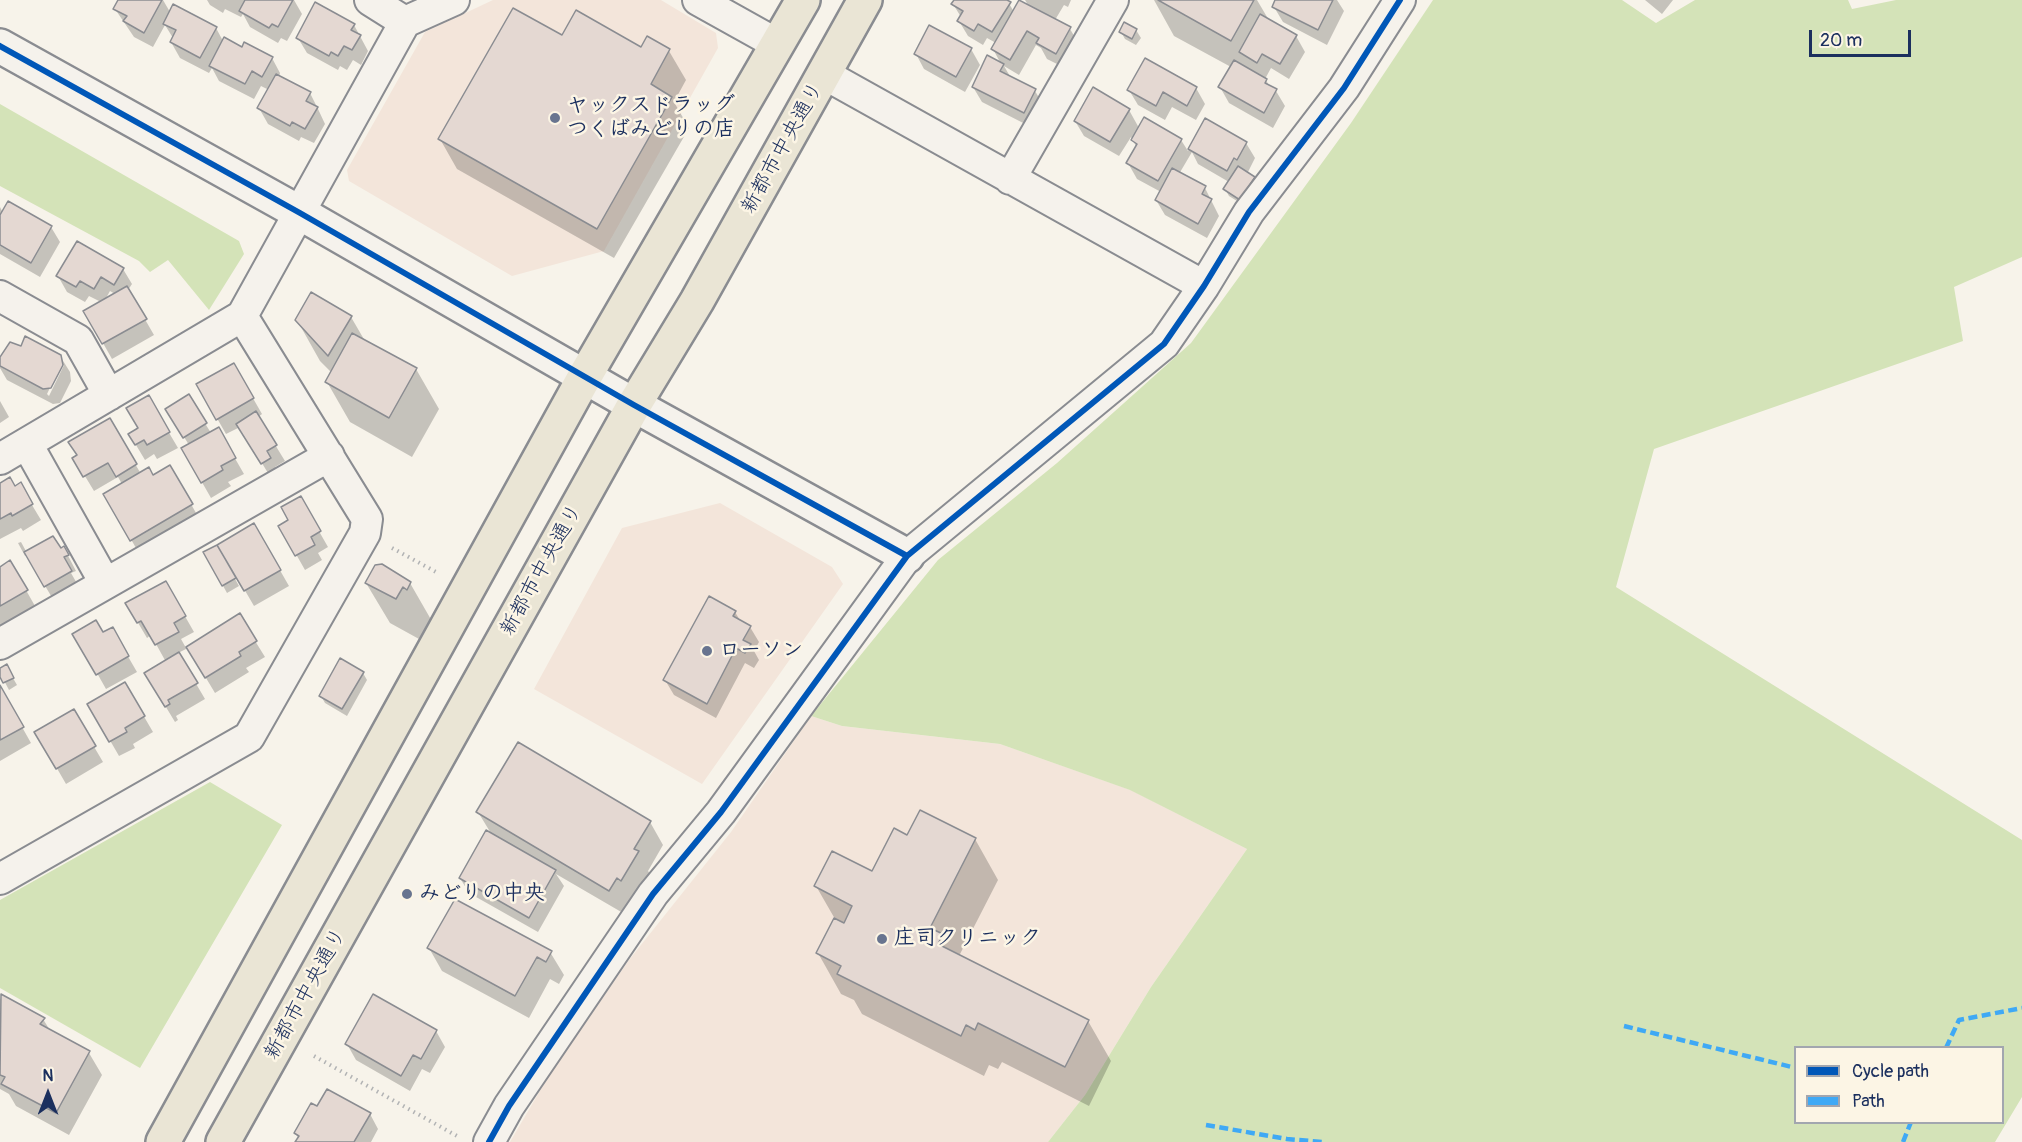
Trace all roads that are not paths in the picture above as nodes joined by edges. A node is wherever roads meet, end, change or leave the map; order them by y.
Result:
1 (370, 0) edge
2 (454, 0) edge
3 (698, 0) edge
4 (803, 0) edge
5 (866, 0) edge
6 (1113, 0) edge
7 (1400, 0) edge
8 (405, 22) junction
9 (777, 44) junction
10 (0, 46) edge
11 (824, 74) junction
12 (1010, 179) junction
13 (300, 213) junction
14 (1204, 286) junction
15 (0, 296) edge
16 (242, 316) junction
17 (585, 376) junction
18 (109, 395) junction
19 (634, 405) junction
20 (27, 444) junction
21 (328, 456) junction
22 (0, 459) edge
23 (908, 556) junction
24 (105, 583) junction
25 (0, 644) edge
26 (0, 879) edge
27 (476, 1141) edge
28 (163, 1142) edge
29 (223, 1142) edge

1 - 8 street
2 - 8 street
3 - 9 street
4 - 9 main road
5 - 11 main road, 新都市中央通り
6 - 12 street
7 - 14 street
8 - 13 street
9 - 17 main road
10 - 13 street
11 - 12 street
11 - 19 main road, 新都市中央通り
12 - 14 street
13 - 16 street
13 - 17 street
14 - 23 street
15 - 18 street
16 - 18 street
16 - 21 street
17 - 19 street
17 - 28 main road
18 - 20 street
19 - 23 street
19 - 29 main road, 新都市中央通り
20 - 22 street
20 - 24 street
21 - 24 street
21 - 26 street
23 - 27 street
24 - 25 street

